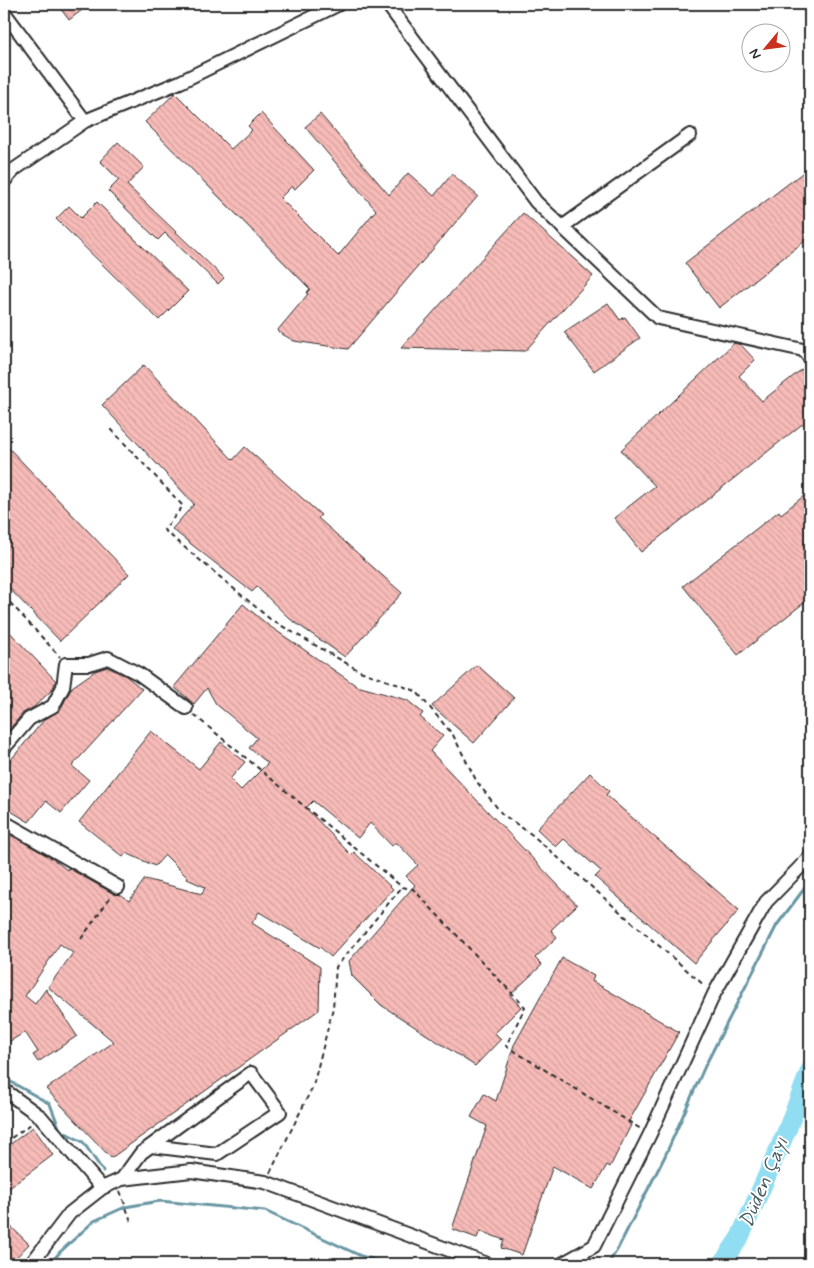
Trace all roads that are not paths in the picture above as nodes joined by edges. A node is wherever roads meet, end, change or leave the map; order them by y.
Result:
1 (339, 4) edge
2 (387, 4) edge
3 (4, 12) edge
4 (85, 121) junction
5 (690, 134) dead end
6 (4, 180) edge
7 (562, 227) junction
8 (810, 358) edge
9 (186, 708) road end
10 (4, 748) edge
11 (4, 822) edge
12 (810, 857) edge
13 (118, 887) road end
14 (4, 1090) edge
15 (151, 1146) junction
16 (122, 1179) junction
17 (102, 1188) junction
18 (31, 1264) edge
19 (487, 1264) edge
20 (562, 1264) edge

1 - 4 street
2 - 7 street
3 - 4 street
4 - 6 street
5 - 7 street
7 - 8 street
9 - 10 street
11 - 13 street
12 - 20 street
14 - 17 street
15 - 15 street
15 - 16 street
16 - 17 street
16 - 19 street
17 - 18 street

